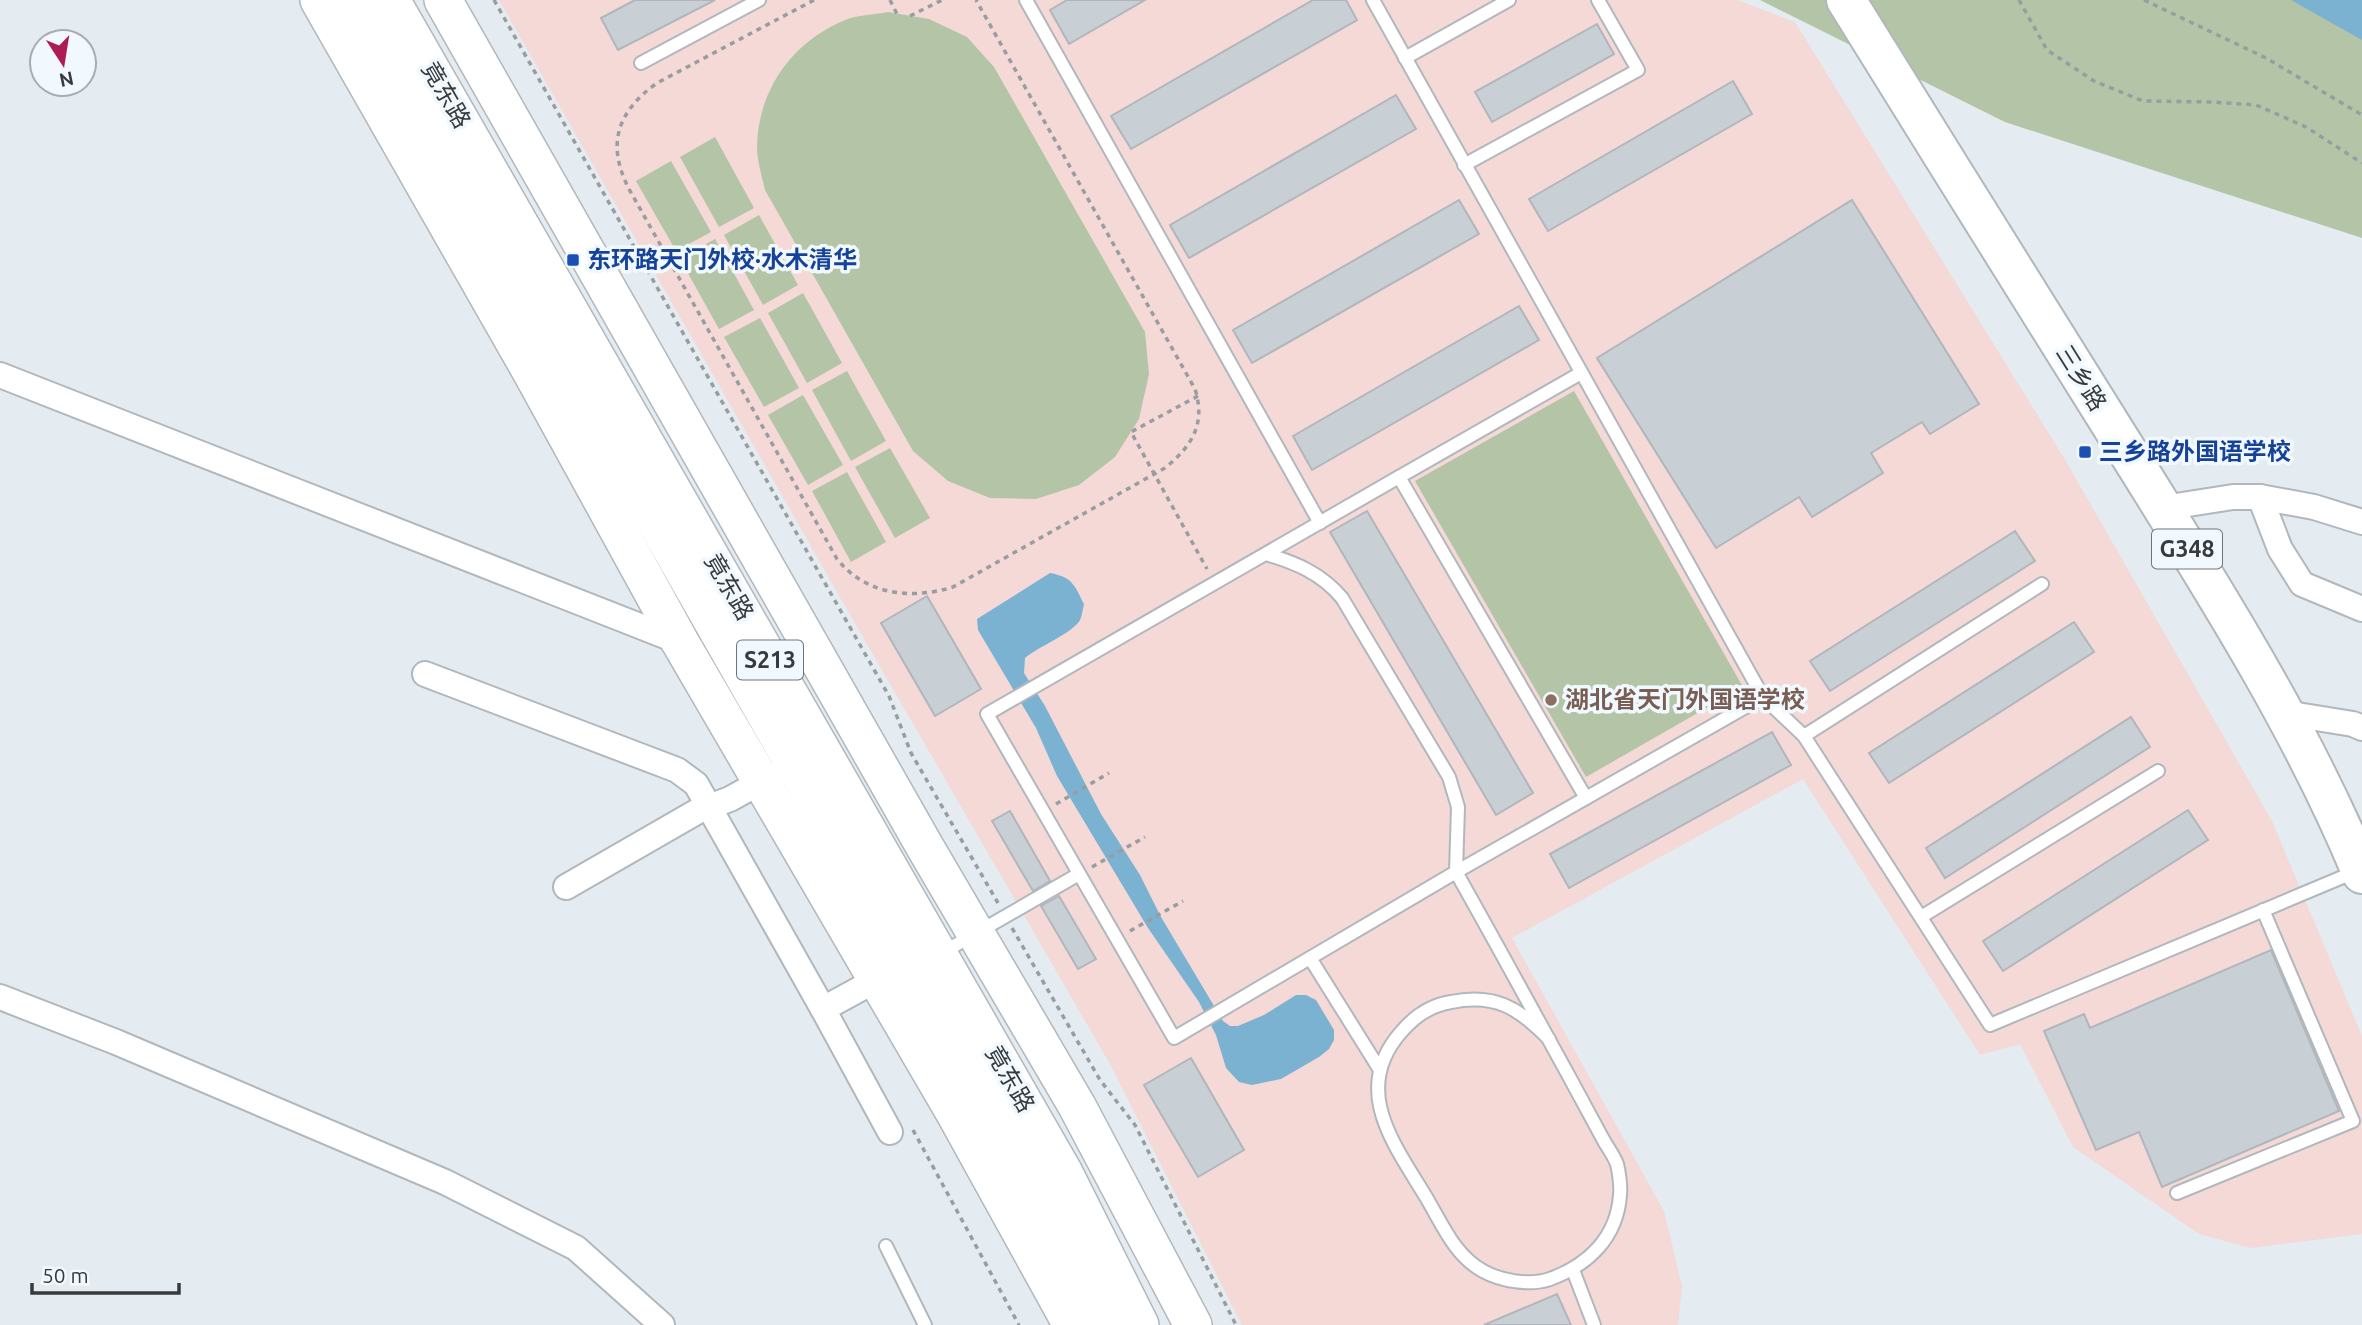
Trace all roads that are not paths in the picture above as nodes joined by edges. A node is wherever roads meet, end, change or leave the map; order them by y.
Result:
1 (319, 0) edge
2 (358, 0) edge
3 (391, 0) edge
4 (443, 0) edge
5 (758, 0) edge
6 (1026, 0) edge
7 (1373, 0) edge
8 (1509, 0) edge
9 (1598, 0) edge
10 (1846, 0) edge
11 (1405, 58) junction
12 (641, 63) dead end
13 (1464, 165) junction
14 (1581, 373) junction
15 (0, 375) edge
16 (1399, 477) junction
17 (2260, 497) junction
18 (2162, 508) junction
19 (2362, 522) edge
20 (1320, 523) junction
21 (1266, 554) junction
22 (2042, 584) dead end
23 (2362, 609) edge
24 (680, 642) junction
25 (751, 657) junction
26 (425, 674) dead end
27 (1763, 696) junction
28 (2285, 713) junction
29 (2362, 728) edge
30 (1804, 736) junction
31 (2158, 771) dead end
32 (779, 772) junction
33 (1586, 798) junction
34 (709, 807) junction
35 (1456, 872) junction
36 (2361, 872) edge
37 (1079, 874) junction
38 (566, 887) dead end
39 (2263, 910) junction
40 (1921, 917) junction
41 (991, 925) junction
42 (1310, 958) junction
43 (908, 965) junction
44 (0, 997) edge
45 (823, 1009) junction
46 (1549, 1039) junction
47 (1380, 1070) junction
48 (891, 1132) dead end
49 (2177, 1193) dead end
50 (886, 1246) dead end
51 (1573, 1270) junction
52 (662, 1325) edge
53 (925, 1325) edge
54 (1072, 1325) edge
55 (1105, 1325) edge
56 (1140, 1325) edge
57 (1193, 1325) edge
58 (1594, 1325) edge

1 - 24 main road
2 - 25 main road, 竟东路 / S213
3 - 25 main road, 竟东路 / S213
4 - 41 main road
5 - 12 lane
6 - 20 lane
7 - 11 lane
8 - 11 lane
9 - 13 lane
10 - 18 highway, 三乡路 / G348
11 - 13 lane
13 - 14 lane
14 - 16 lane
14 - 27 lane
15 - 24 street
16 - 20 lane
16 - 33 lane
17 - 18 street
17 - 19 street
17 - 23 street
18 - 28 highway, 三乡路 / G348
20 - 21 lane
21 - 35 lane
21 - 37 lane
22 - 30 lane
24 - 25 street
24 - 32 main road
25 - 32 main road, 竟东路 / S213
25 - 43 main road, 竟东路 / S213
26 - 34 street
27 - 30 lane
27 - 33 lane
28 - 29 street
28 - 36 highway, 三乡路 / G348
30 - 40 lane
31 - 40 lane
32 - 34 street
32 - 43 main road, 竟东路 / S213
33 - 35 lane
34 - 38 street
34 - 45 street
35 - 42 lane
35 - 46 lane
36 - 39 lane
37 - 41 lane
37 - 42 lane
39 - 40 lane
39 - 49 lane
41 - 43 lane
41 - 57 main road
42 - 47 lane
43 - 45 street
43 - 54 main road
43 - 55 main road, 竟东路 / S213
43 - 56 main road, 竟东路 / S213
44 - 52 street
45 - 48 street
46 - 47 lane
46 - 51 lane
47 - 51 lane
50 - 53 lane
51 - 58 lane

